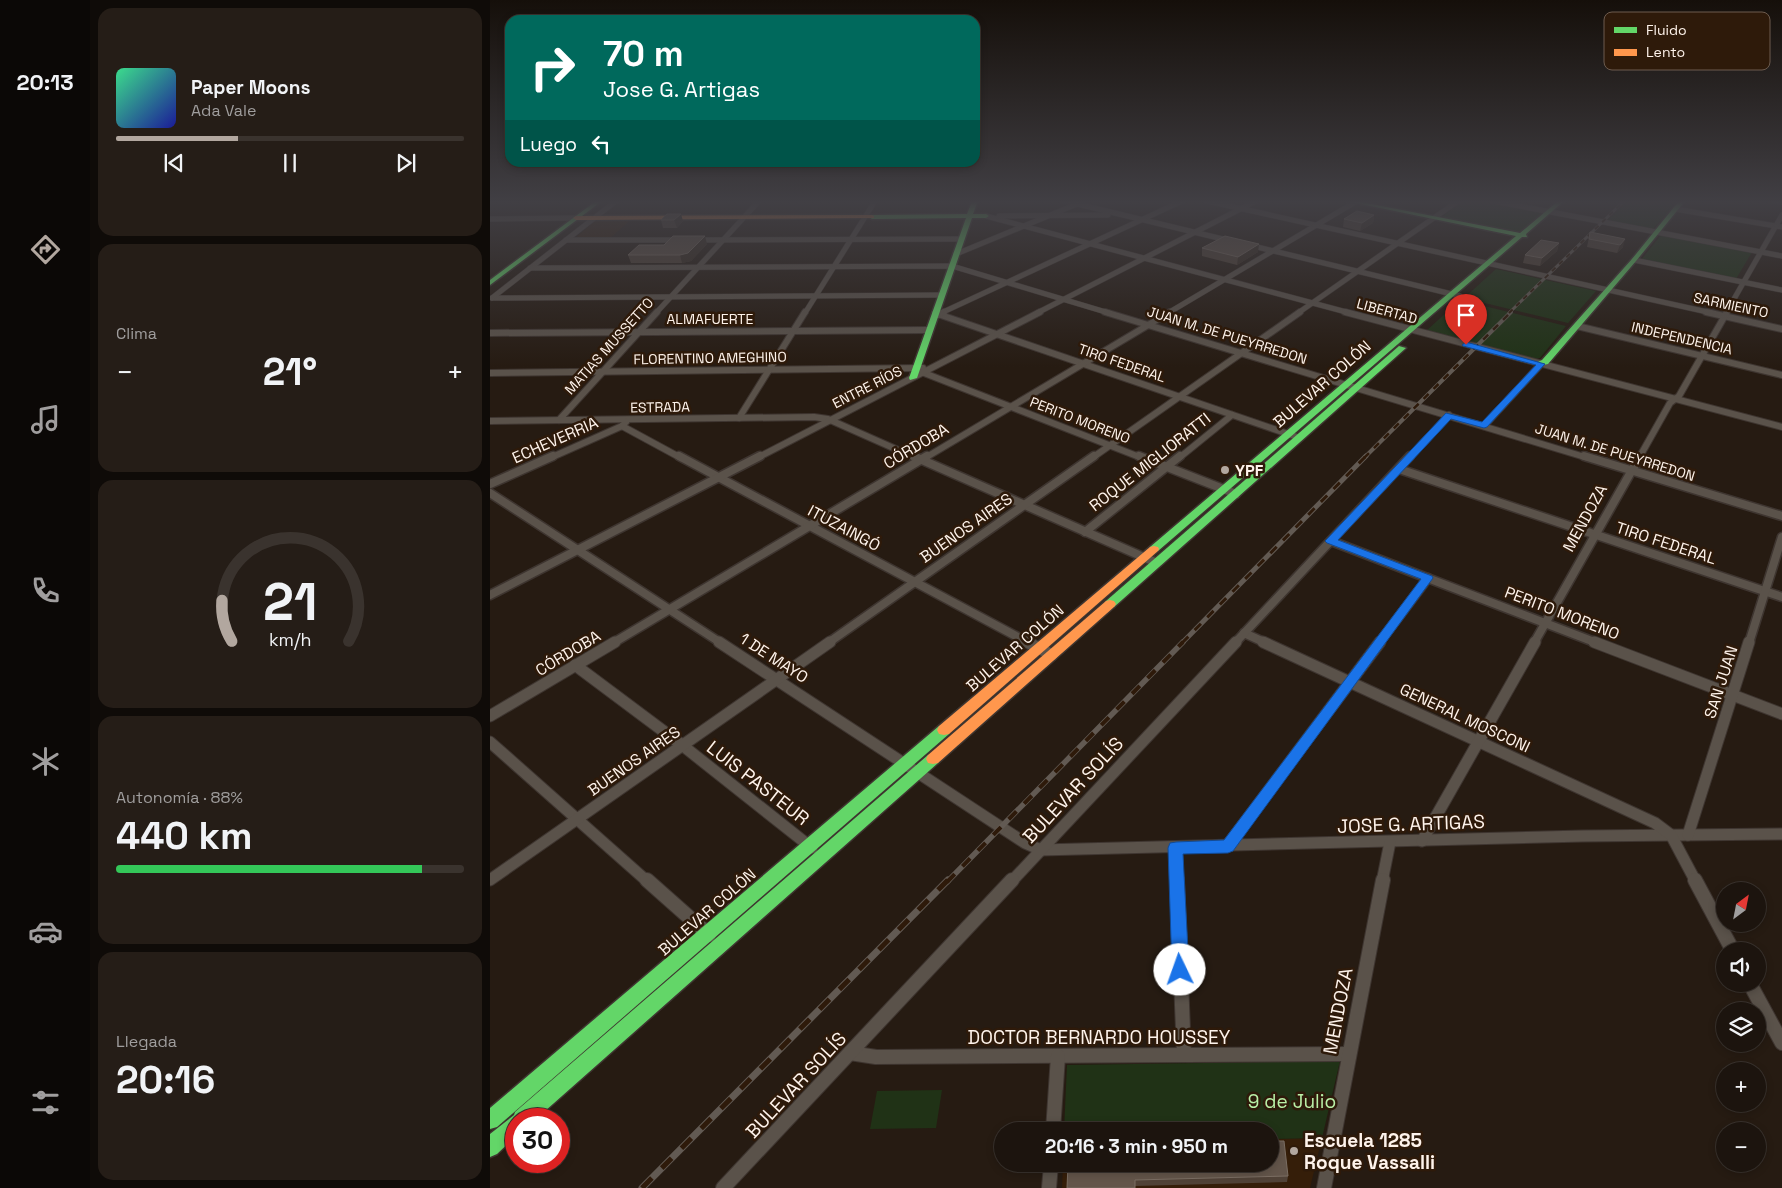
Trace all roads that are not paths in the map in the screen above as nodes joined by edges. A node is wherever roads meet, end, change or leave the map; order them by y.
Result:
1 (524, 256) edge
2 (545, 256) edge
3 (709, 256) edge
4 (840, 256) edge
5 (955, 256) edge
6 (1063, 256) edge
7 (1138, 256) edge
8 (1147, 256) edge
9 (1263, 256) edge
10 (1294, 256) edge
11 (1379, 256) edge
12 (1454, 256) edge
13 (1500, 256) edge
14 (1637, 256) edge
15 (1758, 256) edge
16 (1144, 258) junction
17 (1634, 260) junction
18 (1490, 265) junction
19 (834, 266) junction
20 (952, 266) junction
21 (699, 267) junction
22 (530, 268) junction
23 (1357, 272) junction
24 (1224, 280) junction
25 (490, 282) edge
26 (1008, 282) junction
27 (1743, 282) junction
28 (1782, 290) edge
29 (1606, 291) junction
30 (942, 295) junction
31 (1455, 295) junction
32 (815, 296) junction
33 (671, 298) junction
34 (491, 299) edge
35 (1064, 299) junction
36 (1312, 304) junction
37 (936, 315) junction
38 (1724, 316) junction
39 (1148, 324) junction
40 (1577, 326) junction
41 (1782, 329) edge
42 (794, 330) junction
43 (929, 330) junction
44 (1414, 331) junction
45 (490, 332) edge
46 (640, 332) junction
47 (997, 334) junction
48 (1242, 353) junction
49 (1701, 356) junction
50 (1082, 364) junction
51 (1541, 364) junction
52 (769, 370) junction
53 (490, 372) edge
54 (603, 372) junction
55 (917, 373) junction
56 (1782, 375) edge
57 (1352, 386) junction
58 (1180, 397) junction
59 (1674, 399) junction
60 (1009, 407) junction
61 (1232, 415) junction
62 (1449, 415) junction
63 (739, 418) junction
64 (629, 419) junction
65 (559, 420) junction
66 (831, 420) junction
67 (490, 421) edge
68 (622, 426) junction
69 (1484, 426) junction
70 (1782, 427) edge
71 (1294, 436) junction
72 (1109, 446) junction
73 (922, 459) junction
74 (1165, 468) junction
75 (1399, 469) junction
76 (1632, 470) junction
77 (717, 478) junction
78 (490, 484) edge
79 (1224, 490) junction
80 (490, 493) edge
81 (1236, 494) junction
82 (1025, 505) junction
83 (1782, 516) edge
84 (808, 526) junction
85 (1084, 532) junction
86 (1596, 535) junction
87 (1782, 537) edge
88 (1331, 541) junction
89 (578, 550) junction
90 (1145, 557) junction
91 (1157, 563) junction
92 (1428, 578) junction
93 (915, 582) junction
94 (1765, 592) junction
95 (490, 595) edge
96 (1782, 597) edge
97 (669, 610) junction
98 (1546, 624) junction
99 (1244, 634) junction
100 (1039, 648) junction
101 (1052, 655) junction
102 (575, 665) junction
103 (777, 679) junction
104 (1350, 682) junction
105 (1732, 695) junction
106 (1782, 714) edge
107 (490, 716) edge
108 (1479, 740) junction
109 (490, 742) edge
110 (682, 745) junction
111 (906, 763) junction
112 (919, 772) junction
113 (578, 818) junction
114 (1782, 834) edge
115 (1671, 835) junction
116 (1688, 835) junction
117 (1422, 841) junction
118 (1390, 842) junction
119 (809, 846) junction
120 (1228, 846) junction
121 (1176, 848) junction
122 (1041, 850) junction
123 (822, 856) junction
124 (490, 880) edge
125 (707, 934) junction
126 (1728, 942) edge
127 (719, 946) junction
128 (1754, 992) edge
129 (1782, 1043) edge
130 (850, 1054) junction
131 (1349, 1054) junction
132 (1184, 1055) junction
133 (1058, 1056) junction
134 (535, 1108) edge
135 (490, 1120) edge
136 (1054, 1122) edge
137 (505, 1134) edge
138 (490, 1147) edge
139 (1050, 1172) edge
140 (723, 1188) edge
141 (1049, 1188) edge
142 (1324, 1188) edge

1 - 25 main road
2 - 22 street
3 - 21 street, MATIAS MUSSETTO
4 - 19 street
5 - 20 main road
6 - 26 street
7 - 16 street, LIBERTAD
8 - 16 street, ENTRE RÍOS
9 - 24 street, CÓRDOBA
10 - 23 street
11 - 23 street, BUENOS AIRES
12 - 18 street, SARMIENTO
13 - 18 main road, BULEVAR COLÓN
14 - 17 main road
15 - 27 street, MENDOZA
16 - 24 street, LIBERTAD
16 - 35 street, ENTRE RÍOS
17 - 27 street
17 - 29 main road
18 - 29 street, SARMIENTO
18 - 31 main road, BULEVAR COLÓN
19 - 20 street, JUAN M. DE PUEYRREDON
19 - 21 street, JUAN M. DE PUEYRREDON
19 - 32 street
20 - 26 street, JUAN M. DE PUEYRREDON
20 - 30 main road
21 - 22 street, JUAN M. DE PUEYRREDON
21 - 33 street, MATIAS MUSSETTO
22 - 34 street
23 - 31 street
23 - 36 street, BUENOS AIRES
24 - 36 street, LIBERTAD
24 - 39 street, CÓRDOBA
26 - 35 street, JUAN M. DE PUEYRREDON
26 - 37 street
27 - 28 street
27 - 38 street, MENDOZA
29 - 38 street, SARMIENTO
29 - 40 main road
30 - 32 street
30 - 37 main road
31 - 44 main road, BULEVAR COLÓN
32 - 33 street
32 - 42 street
33 - 34 street
33 - 46 street, MATIAS MUSSETTO
35 - 39 street, JUAN M. DE PUEYRREDON
35 - 47 street, ENTRE RÍOS
36 - 44 street, LIBERTAD
36 - 48 street, BUENOS AIRES
37 - 43 main road
37 - 47 street, TIRO FEDERAL
38 - 41 street, SARMIENTO
38 - 49 street, MENDOZA
39 - 48 street, JUAN M. DE PUEYRREDON
39 - 50 street, CÓRDOBA
40 - 49 street, INDEPENDENCIA
40 - 51 main road
42 - 43 street, ALMAFUERTE
42 - 46 street, ALMAFUERTE
42 - 52 street
43 - 55 main road
44 - 51 street, LIBERTAD
44 - 57 main road, BULEVAR COLÓN
45 - 46 street, ALMAFUERTE
46 - 54 street, MATIAS MUSSETTO
47 - 50 street, TIRO FEDERAL
47 - 55 street, ENTRE RÍOS
48 - 57 street, JUAN M. DE PUEYRREDON
48 - 58 street, BUENOS AIRES
49 - 56 street, INDEPENDENCIA
49 - 59 street, MENDOZA
50 - 58 street, TIRO FEDERAL
50 - 60 street, CÓRDOBA
51 - 59 street, LIBERTAD
51 - 69 street
52 - 54 street, FLORENTINO AMEGHINO
52 - 55 street, FLORENTINO AMEGHINO
52 - 63 street
53 - 54 street, FLORENTINO AMEGHINO
54 - 65 street, MATIAS MUSSETTO
55 - 60 street, PERITO MORENO
55 - 66 street, ENTRE RÍOS
57 - 62 street, JUAN M. DE PUEYRREDON
57 - 71 main road, BULEVAR COLÓN
58 - 61 street, TIRO FEDERAL
58 - 72 street, BUENOS AIRES
59 - 70 street, LIBERTAD
59 - 76 street, MENDOZA
60 - 72 street, PERITO MORENO
60 - 73 street, CÓRDOBA
61 - 71 street, TIRO FEDERAL
61 - 74 street, ROQUE MIGLIORATTI
62 - 69 street, JUAN M. DE PUEYRREDON
62 - 75 street, BULEVAR SOLÍS
63 - 64 street, ESTRADA
63 - 66 street, ESTRADA
64 - 65 street, ESTRADA
64 - 68 street, ECHEVERRIA
65 - 67 street, ESTRADA
66 - 73 street
66 - 77 street, ENTRE RÍOS
68 - 77 street, ITUZAINGÓ
68 - 78 street, ECHEVERRIA
69 - 76 street, JUAN M. DE PUEYRREDON
71 - 79 main road, BULEVAR COLÓN
71 - 81 main road, BULEVAR COLÓN
72 - 74 street, PERITO MORENO
72 - 82 street, BUENOS AIRES
73 - 82 street
73 - 84 street, CÓRDOBA
74 - 79 street, PERITO MORENO
74 - 85 street, ROQUE MIGLIORATTI
75 - 86 street, TIRO FEDERAL
75 - 88 street, BULEVAR SOLÍS
76 - 83 street, JUAN M. DE PUEYRREDON
76 - 86 street, MENDOZA
77 - 84 street, ITUZAINGÓ
77 - 89 street, ENTRE RÍOS
79 - 81 street, PERITO MORENO
79 - 90 main road, BULEVAR COLÓN
80 - 89 street, 1 DE MAYO
81 - 91 main road, BULEVAR COLÓN
82 - 85 street
82 - 93 street, BUENOS AIRES
84 - 93 street, ITUZAINGÓ
84 - 97 street, CÓRDOBA
85 - 90 street
86 - 94 street, TIRO FEDERAL
86 - 98 street, MENDOZA
87 - 94 street, SAN JUAN
88 - 92 street, PERITO MORENO
88 - 99 street, BULEVAR SOLÍS
89 - 95 street, ENTRE RÍOS
89 - 97 street, 1 DE MAYO
90 - 91 street
90 - 100 main road, BULEVAR COLÓN
91 - 101 main road, BULEVAR COLÓN
92 - 98 street, PERITO MORENO
92 - 104 street
93 - 100 street, ITUZAINGÓ
93 - 103 street, BUENOS AIRES
94 - 96 street, TIRO FEDERAL
94 - 105 street, SAN JUAN
97 - 102 street, CÓRDOBA
97 - 103 street, 1 DE MAYO
98 - 105 street, PERITO MORENO
98 - 108 street, MENDOZA
99 - 104 street, GENERAL MOSCONI
99 - 122 street, BULEVAR SOLÍS
100 - 101 street, ITUZAINGÓ
100 - 111 main road, BULEVAR COLÓN
101 - 112 main road, BULEVAR COLÓN
102 - 107 street, CÓRDOBA
102 - 110 street, LUIS PASTEUR
103 - 110 street, BUENOS AIRES
103 - 111 street, 1 DE MAYO
104 - 108 street, GENERAL MOSCONI
104 - 120 street
105 - 106 street, PERITO MORENO
105 - 116 street, SAN JUAN
108 - 115 street, GENERAL MOSCONI
108 - 117 street, MENDOZA
109 - 113 street
110 - 113 street, BUENOS AIRES
110 - 119 street, LUIS PASTEUR
111 - 112 street, 1 DE MAYO
111 - 119 main road, BULEVAR COLÓN
112 - 122 street, 1 DE MAYO
112 - 123 main road, BULEVAR COLÓN
113 - 124 street, BUENOS AIRES
113 - 125 street
114 - 116 street, JOSE G. ARTIGAS
115 - 116 street, JOSE G. ARTIGAS
115 - 117 street, JOSE G. ARTIGAS
115 - 126 street
117 - 118 street, JOSE G. ARTIGAS
118 - 120 street, JOSE G. ARTIGAS
118 - 131 street, MENDOZA
119 - 123 street, LUIS PASTEUR
119 - 125 main road, BULEVAR COLÓN
120 - 121 street, JOSE G. ARTIGAS
121 - 122 street, JOSE G. ARTIGAS
121 - 132 street
122 - 130 street, BULEVAR SOLÍS
123 - 127 main road, BULEVAR COLÓN
125 - 127 street
125 - 135 main road, BULEVAR COLÓN
127 - 134 main road, BULEVAR COLÓN
128 - 129 street
130 - 133 street, DOCTOR BERNARDO HOUSSEY
130 - 140 street, BULEVAR SOLÍS
131 - 132 street, DOCTOR BERNARDO HOUSSEY
131 - 142 street, MENDOZA
132 - 133 street, DOCTOR BERNARDO HOUSSEY
133 - 136 street
137 - 138 main road
139 - 141 street

